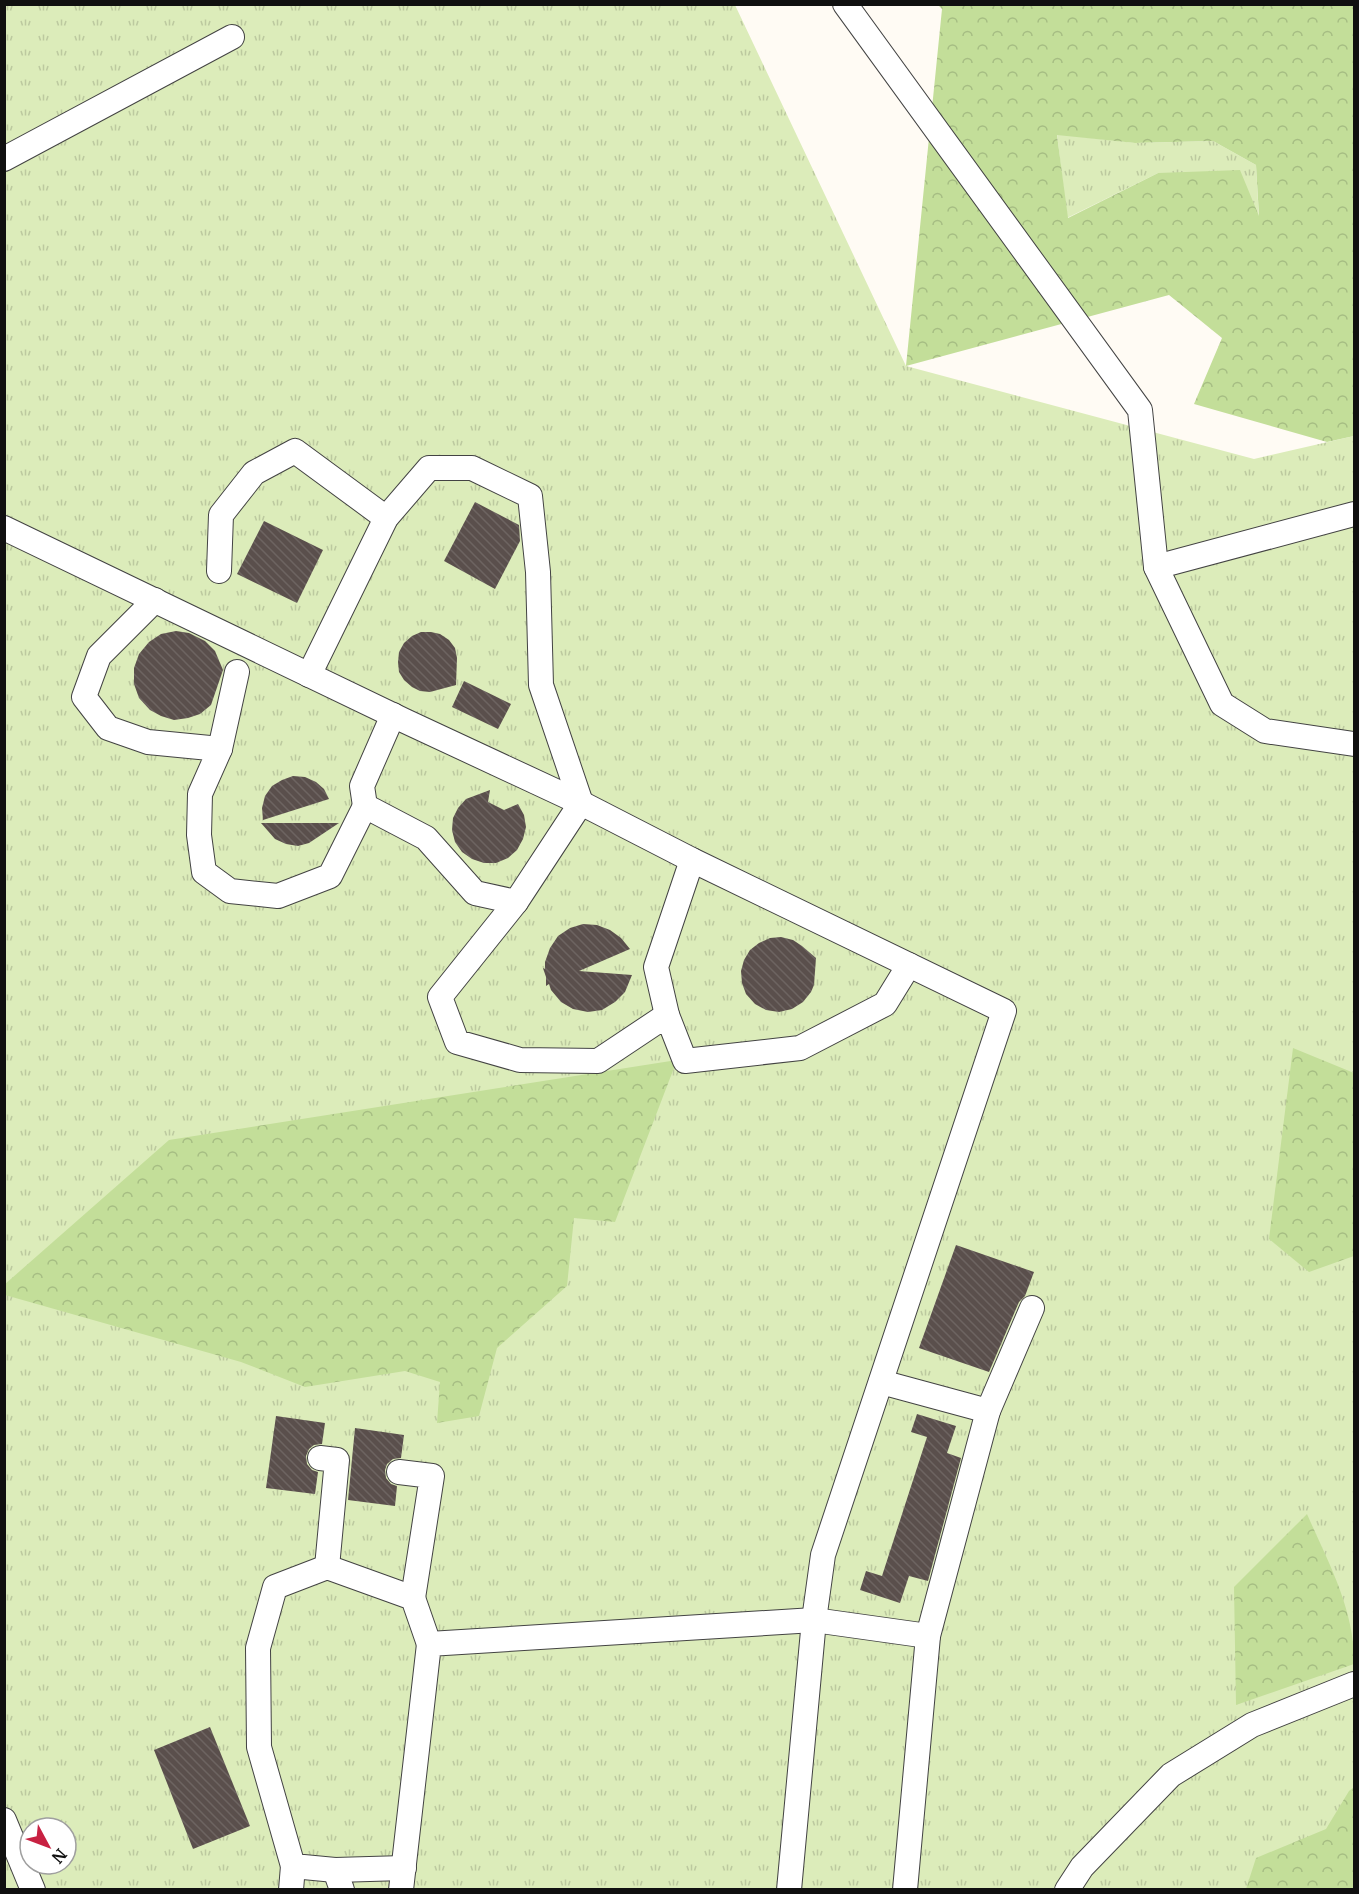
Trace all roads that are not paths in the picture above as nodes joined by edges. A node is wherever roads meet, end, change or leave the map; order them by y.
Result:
1 (845, 4) edge
2 (232, 37) dead end
3 (4, 159) edge
4 (1354, 514) edge
5 (386, 518) junction
6 (4, 528) edge
7 (1156, 567) junction
8 (219, 571) dead end
9 (155, 600) junction
10 (237, 672) dead end
11 (309, 675) junction
12 (393, 715) junction
13 (1354, 744) edge
14 (220, 749) junction
15 (581, 803) junction
16 (365, 806) junction
17 (692, 860) junction
18 (516, 902) junction
19 (909, 965) junction
20 (668, 1016) junction
21 (1032, 1308) dead end
22 (881, 1382) junction
23 (988, 1411) junction
24 (320, 1458) dead end
25 (399, 1472) dead end
26 (327, 1567) junction
27 (413, 1598) junction
28 (814, 1620) junction
29 (928, 1636) junction
30 (429, 1644) junction
31 (1354, 1684) edge
32 (4, 1820) edge
33 (292, 1878) edge
34 (402, 1879) edge
35 (338, 1880) edge
36 (33, 1890) edge
37 (789, 1890) edge
38 (905, 1890) edge
39 (1067, 1890) edge

1 - 7 street
2 - 3 street
4 - 7 street
5 - 8 street
5 - 11 street
5 - 15 street
6 - 9 street
7 - 13 street
9 - 11 street
9 - 14 street
10 - 14 street
11 - 12 street
12 - 15 street
12 - 16 street
14 - 16 street
15 - 17 street
15 - 18 street
16 - 18 street
17 - 19 street
17 - 20 street
18 - 20 street
19 - 20 street
19 - 22 street
21 - 23 street
22 - 23 street
22 - 28 street
23 - 29 street
24 - 26 street
25 - 27 street
26 - 27 street
26 - 33 street
27 - 30 street
28 - 29 street
28 - 30 street
28 - 37 street
29 - 38 street
30 - 34 street
31 - 39 street
32 - 36 street
33 - 35 street
34 - 35 street

